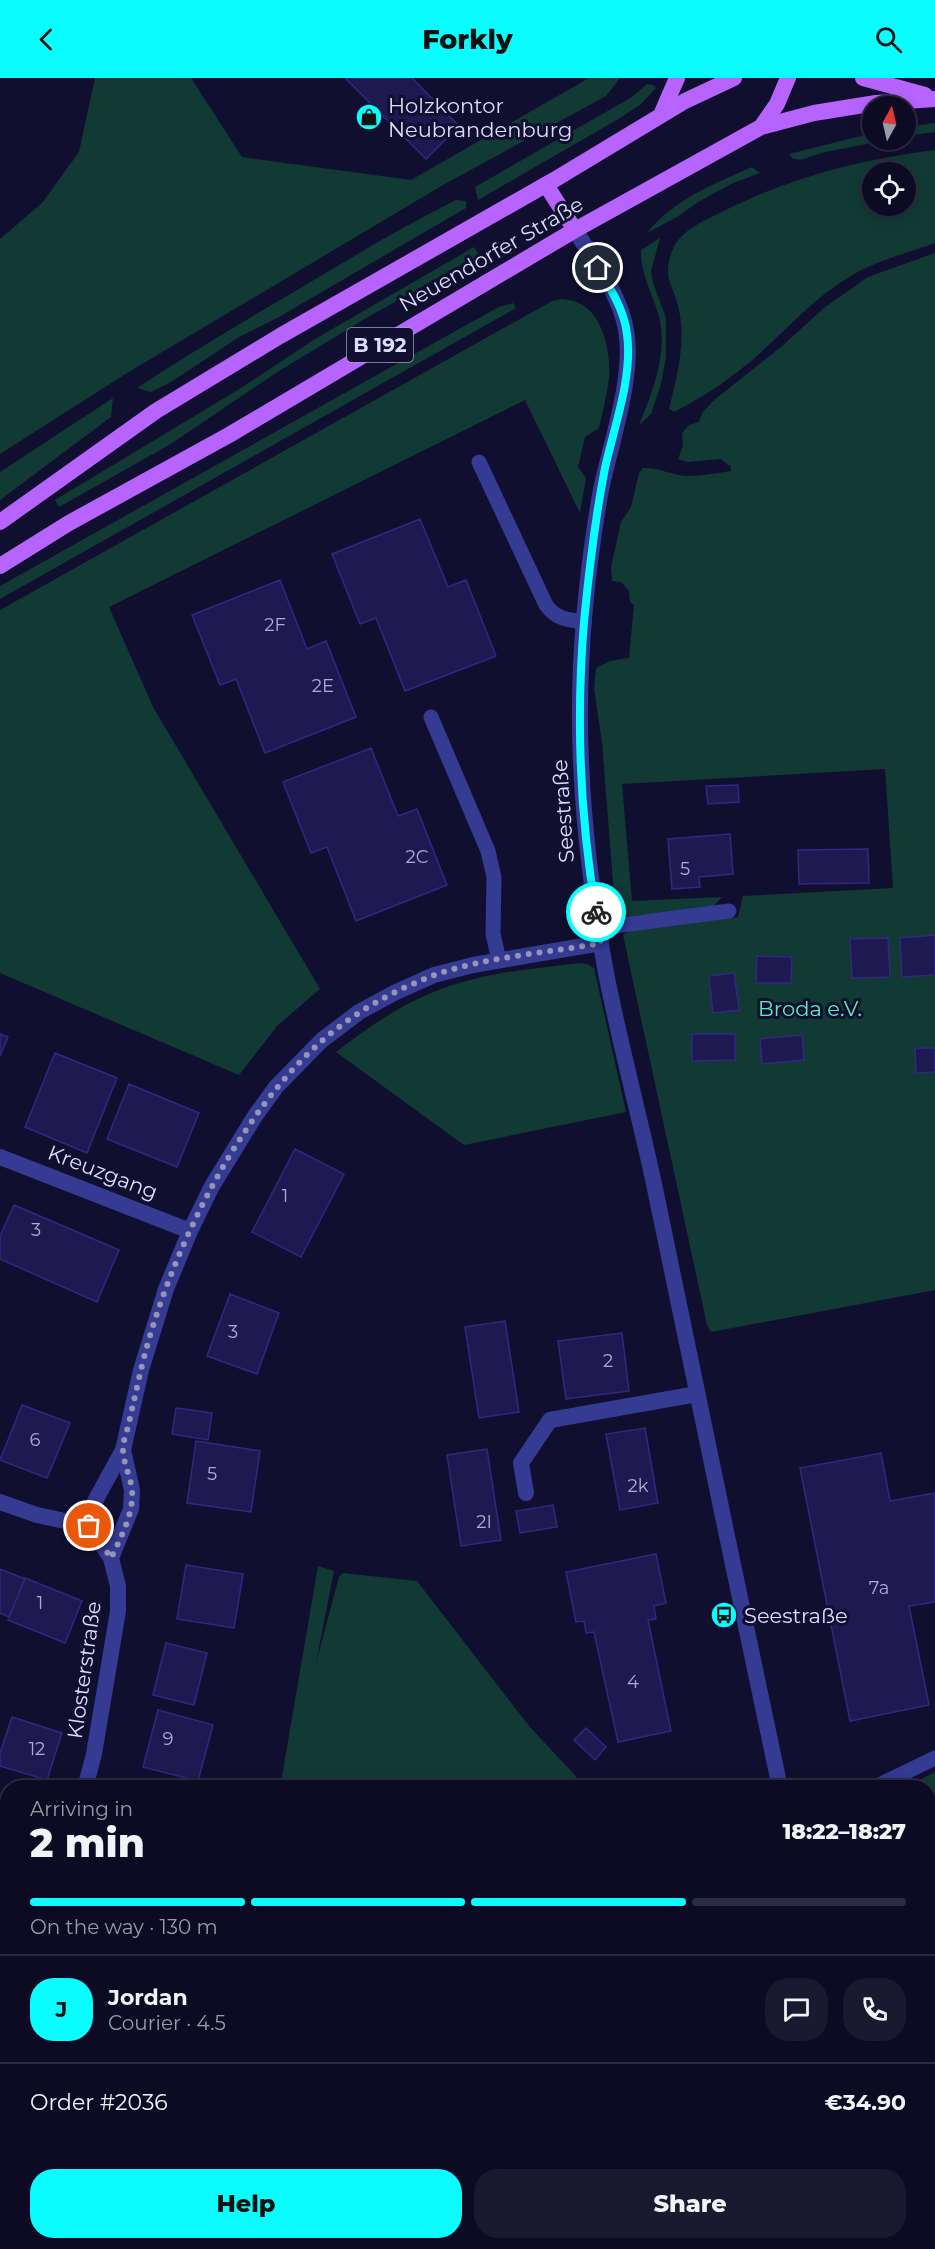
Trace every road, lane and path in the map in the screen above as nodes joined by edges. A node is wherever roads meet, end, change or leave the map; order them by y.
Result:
1 (677, 78) edge
2 (734, 78) edge
3 (788, 78) edge
4 (862, 78) edge
5 (935, 98) edge
6 (661, 115) junction
7 (761, 127) junction
8 (546, 185) junction
9 (575, 231) junction
10 (479, 462) dead end
11 (0, 522) edge
12 (0, 566) edge
13 (584, 622) junction
14 (431, 717) dead end
15 (729, 911) dead end
16 (600, 936) junction
17 (499, 960) junction
18 (0, 1157) edge
19 (190, 1231) junction
20 (697, 1394) junction
21 (123, 1450) junction
22 (526, 1493) dead end
23 (0, 1502) edge
24 (89, 1526) junction
25 (111, 1558) junction
26 (935, 1758) edge
27 (87, 1780) edge
28 (778, 1780) edge
29 (890, 1780) edge

1 - 6 main road
2 - 6 main road, Neuendorfer Straße / B 192
3 - 7 main road
4 - 5 main road
5 - 7 main road, Neuendorfer Straße / B 192
6 - 8 main road, Neuendorfer Straße / B 192
7 - 9 main road, Neuendorfer Straße / B 192
8 - 9 main road
8 - 11 main road, Neuendorfer Straße / B 192
9 - 12 main road, Neuendorfer Straße / B 192
9 - 13 street, Seestraße
10 - 13 lane
13 - 16 street, Seestraße
14 - 17 lane
15 - 16 lane
16 - 17 street
16 - 20 street, Seestraße
17 - 19 street
18 - 19 street, Kreuzgang
19 - 21 street
20 - 22 street
20 - 28 street, Seestraße
21 - 24 street
21 - 25 street
23 - 24 street
24 - 25 street, Klosterstraße
25 - 27 street, Klosterstraße
26 - 29 lane

